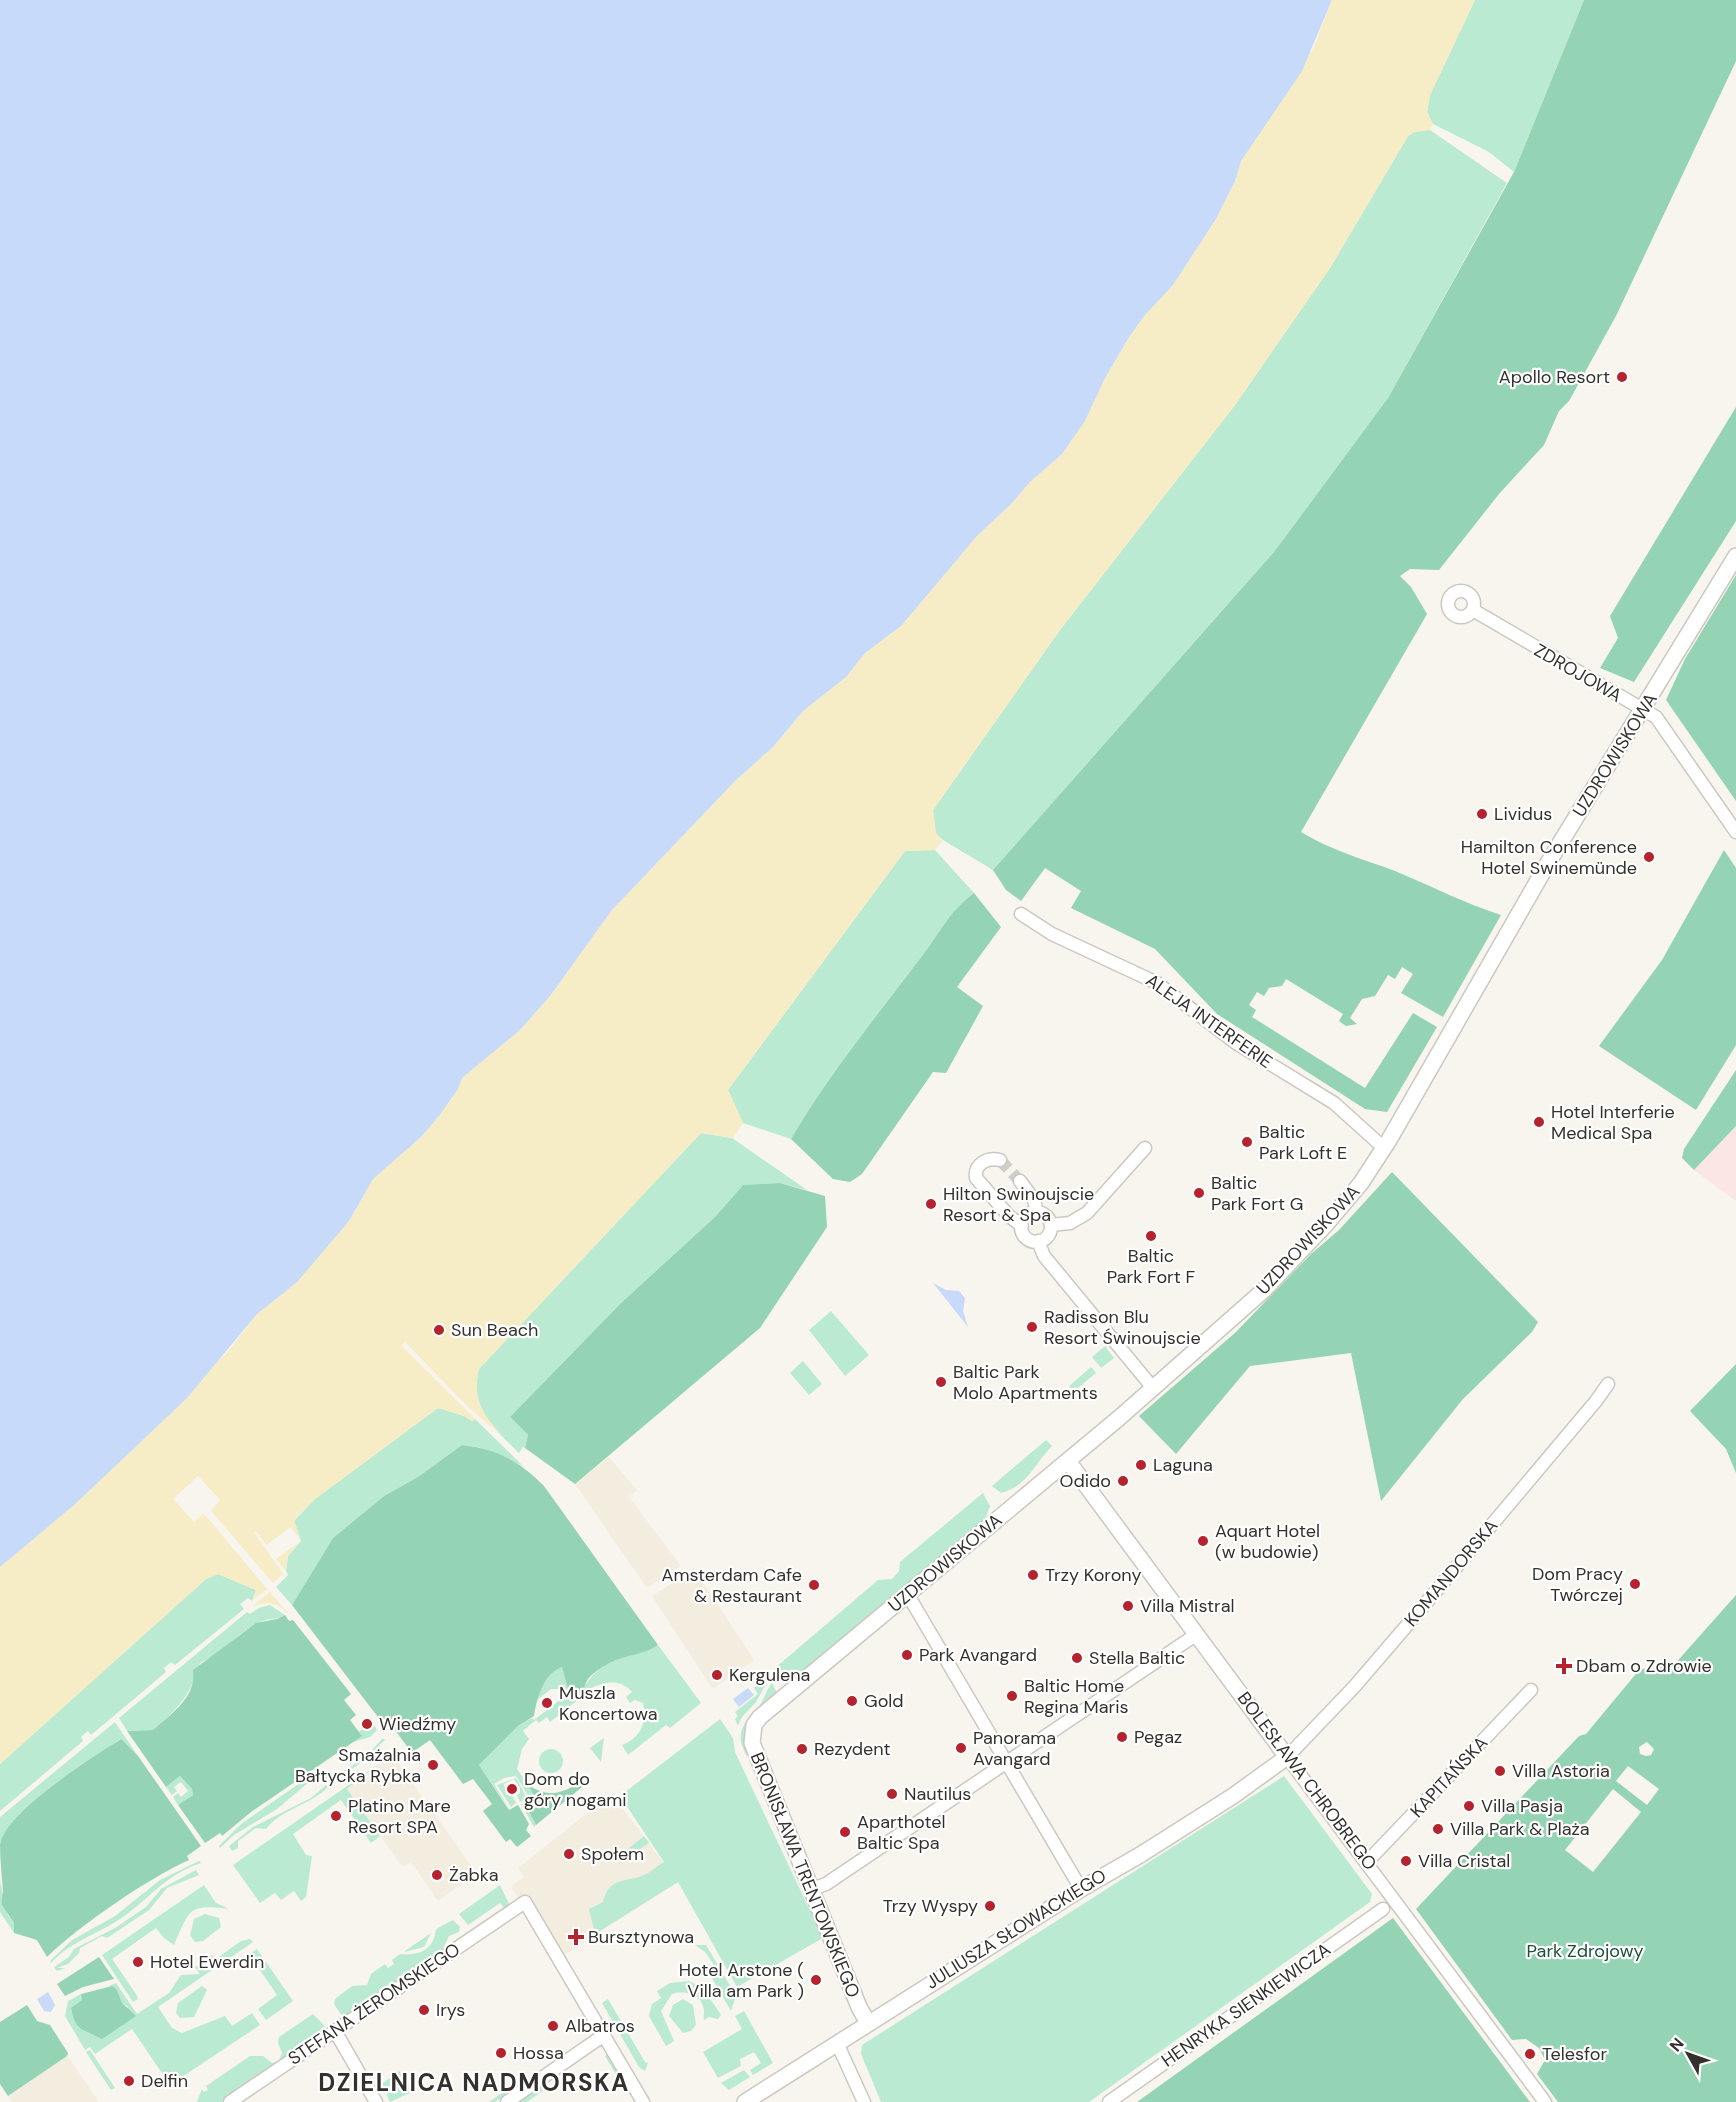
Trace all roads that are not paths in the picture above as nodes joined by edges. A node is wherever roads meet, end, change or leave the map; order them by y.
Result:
1 (1736, 556) edge
2 (1473, 610) dead end
3 (1642, 710) junction
4 (1736, 832) edge
5 (1021, 914) dead end
6 (1145, 1148) dead end
7 (1384, 1148) junction
8 (1000, 1160) dead end
9 (1020, 1180) tunnel mouth
10 (1037, 1212) junction
11 (1051, 1225) junction
12 (1022, 1226) junction
13 (1038, 1241) junction
14 (1608, 1384) dead end
15 (1153, 1388) junction
16 (1068, 1461) junction
17 (908, 1595) junction
18 (1197, 1634) junction
19 (1531, 1690) dead end
20 (754, 1725) joint
21 (1287, 1757) junction
22 (1008, 1761) junction
23 (1367, 1862) junction
24 (1081, 1888) junction
25 (813, 1889) junction
26 (1389, 1893) junction
27 (868, 2023) junction
28 (335, 2031) junction
29 (604, 2035) junction
30 (837, 2043) junction
31 (230, 2102) edge
32 (376, 2102) edge
33 (507, 2102) edge
34 (643, 2102) edge
35 (745, 2102) edge
36 (864, 2102) edge
37 (1109, 2102) edge
38 (1545, 2102) edge

1 - 3 street, UZDROWISKOWA
2 - 3 street, ZDROJOWA
3 - 4 street, ZDROJOWA
3 - 7 street, UZDROWISKOWA
5 - 7 street, ALEJA INTERFERIE
6 - 11 street
7 - 15 street, UZDROWISKOWA
8 - 12 street
9 - 10 street
10 - 11 street
10 - 12 street
11 - 13 street
12 - 13 street
13 - 15 street
14 - 21 street, KOMANDORSKA
15 - 16 street, UZDROWISKOWA
16 - 17 street, UZDROWISKOWA
16 - 18 street, BOLESŁAWA CHROBREGO
17 - 20 street, UZDROWISKOWA
17 - 22 street
18 - 21 street, BOLESŁAWA CHROBREGO
18 - 22 street
19 - 23 street, KAPITAŃSKA
20 - 25 street, BRONISŁAWA TRENTOWSKIEGO
21 - 23 street, BOLESŁAWA CHROBREGO
21 - 24 street, JULIUSZA SŁOWACKIEGO
22 - 24 street
22 - 25 street
23 - 26 street, BOLESŁAWA CHROBREGO
24 - 27 street, JULIUSZA SŁOWACKIEGO
25 - 27 street, BRONISŁAWA TRENTOWSKIEGO
26 - 37 street, HENRYKA SIENKIEWICZA
26 - 38 street, BOLESŁAWA CHROBREGO
27 - 30 street, JULIUSZA SŁOWACKIEGO
28 - 29 street, STEFANA ŻEROMSKIEGO
28 - 31 street, STEFANA ŻEROMSKIEGO
28 - 32 street
29 - 33 street
29 - 34 street
30 - 35 street, JULIUSZA SŁOWACKIEGO
30 - 36 street

